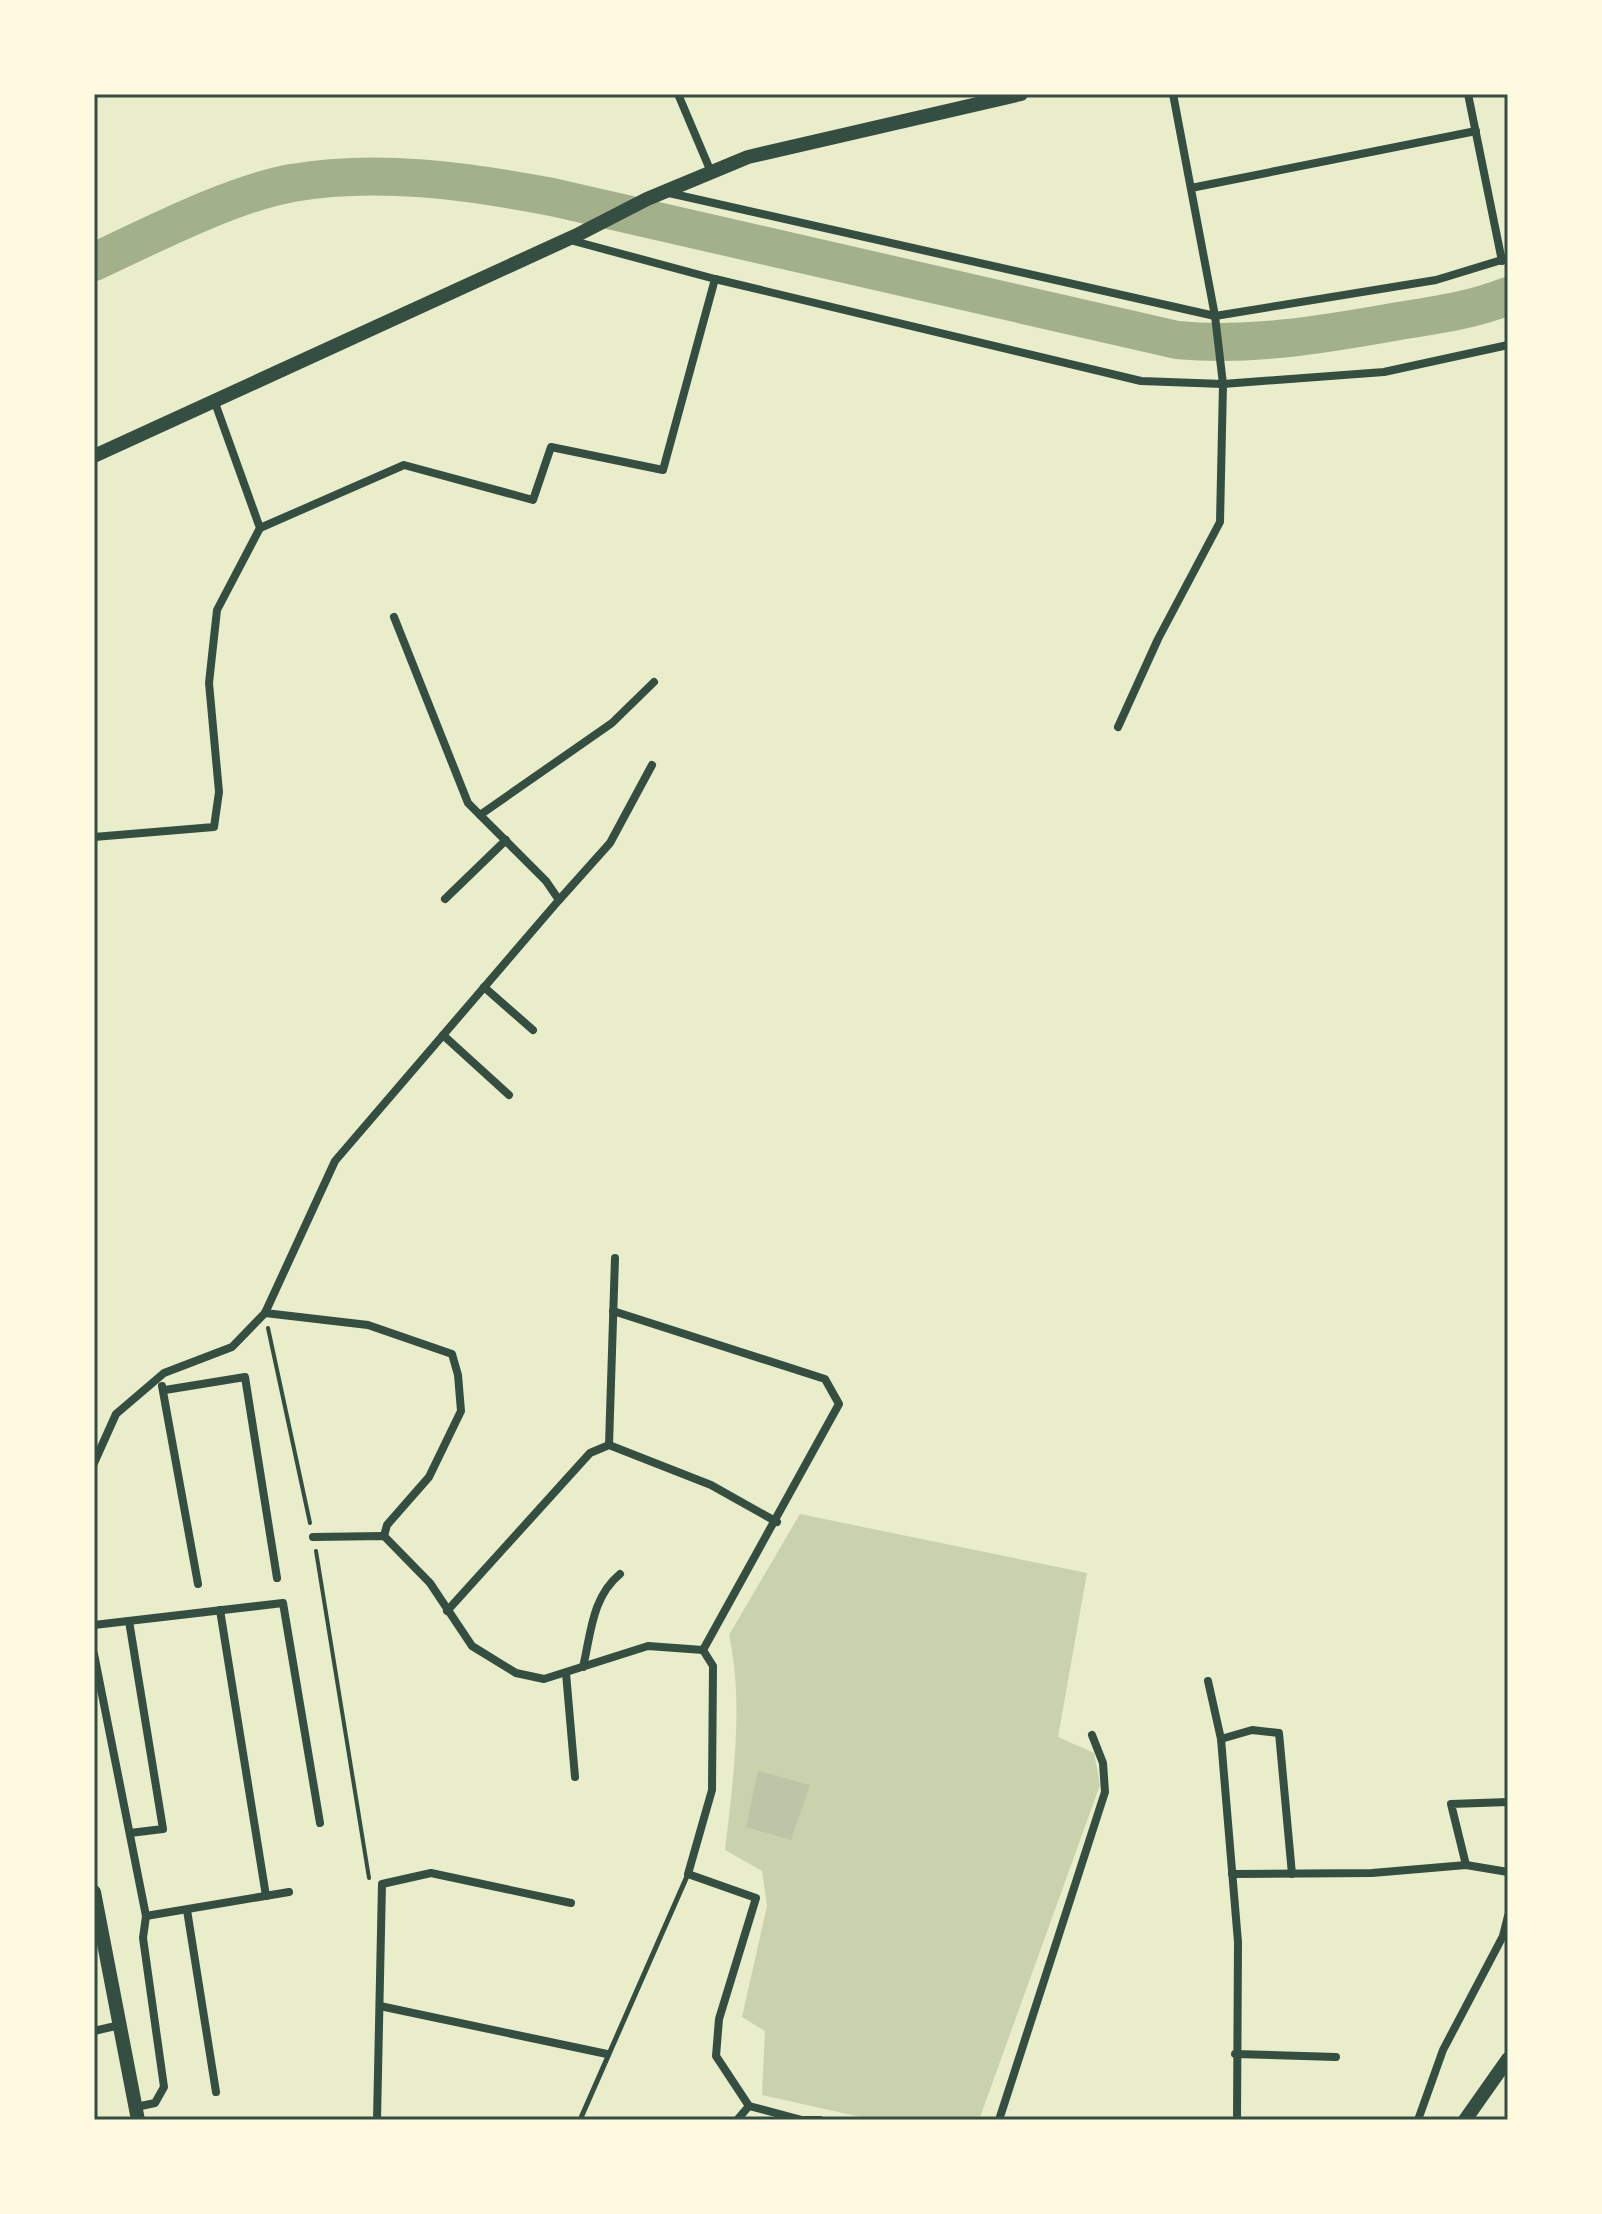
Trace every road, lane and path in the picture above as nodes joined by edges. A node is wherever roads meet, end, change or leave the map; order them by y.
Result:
1 (678, 94) edge
2 (1021, 94) edge
3 (1173, 94) edge
4 (1468, 94) edge
5 (1476, 131) junction
6 (711, 172) junction
7 (1191, 188) junction
8 (665, 191) junction
9 (572, 236) junction
10 (1505, 260) edge
11 (715, 279) junction
12 (1215, 316) junction
13 (1508, 345) edge
14 (1223, 384) junction
15 (214, 400) junction
16 (94, 456) edge
17 (260, 528) junction
18 (394, 617) dead end
19 (654, 682) dead end
20 (1118, 727) dead end
21 (652, 765) dead end
22 (480, 815) junction
23 (94, 837) edge
24 (506, 840) junction
25 (445, 899) dead end
26 (559, 900) junction
27 (484, 987) junction
28 (533, 1030) dead end
29 (443, 1035) junction
30 (509, 1095) dead end
31 (615, 1258) dead end
32 (613, 1311) junction
33 (265, 1313) junction
34 (157, 1379) junction
35 (165, 1390) junction
36 (609, 1445) junction
37 (94, 1463) edge
38 (777, 1522) junction
39 (384, 1536) junction
40 (313, 1537) junction
41 (620, 1574) dead end
42 (277, 1578) dead end
43 (198, 1584) dead end
44 (220, 1610) junction
45 (447, 1611) junction
46 (129, 1621) junction
47 (94, 1625) edge
48 (703, 1650) junction
49 (94, 1654) edge
50 (583, 1667) junction
51 (566, 1673) junction
52 (1208, 1681) dead end
53 (1092, 1735) dead end
54 (1221, 1739) junction
55 (575, 1777) dead end
56 (1508, 1802) edge
57 (320, 1823) dead end
58 (130, 1833) junction
59 (1466, 1865) junction
60 (1508, 1872) edge
61 (688, 1874) junction
62 (1232, 1874) junction
63 (1292, 1874) junction
64 (382, 1884) junction
65 (94, 1892) edge
66 (289, 1892) dead end
67 (266, 1896) junction
68 (571, 1903) dead end
69 (187, 1910) junction
70 (146, 1916) junction
71 (1508, 1916) edge
72 (380, 2006) junction
73 (120, 2025) junction
74 (94, 2031) edge
75 (607, 2054) junction
76 (1235, 2054) junction
77 (1336, 2057) dead end
78 (1508, 2059) edge
79 (216, 2092) dead end
80 (749, 2106) junction
81 (137, 2114) edge
82 (377, 2120) edge
83 (580, 2120) edge
84 (737, 2120) edge
85 (802, 2120) edge
86 (820, 2120) edge
87 (999, 2120) edge
88 (1237, 2120) edge
89 (1418, 2120) edge
90 (1465, 2120) edge

1 - 6 street
2 - 6 street
3 - 7 street
4 - 5 street
5 - 7 street
5 - 10 street
6 - 8 street
7 - 12 street
8 - 9 street
8 - 12 street
9 - 11 street
9 - 15 street
10 - 12 street
11 - 14 street
11 - 17 street
12 - 14 street
13 - 14 street
14 - 20 street
15 - 16 street
15 - 17 street
17 - 23 street
18 - 22 street
19 - 22 street
21 - 26 street
22 - 24 street
24 - 25 street
24 - 26 street
26 - 27 street
27 - 28 street
27 - 29 street
29 - 30 street
29 - 33 street
31 - 32 street
32 - 36 street
32 - 38 street
33 - 34 street
33 - 39 street
33 - 40 path
34 - 35 street
34 - 37 street
35 - 42 street
35 - 43 street
36 - 38 street
36 - 45 street
38 - 48 street
39 - 40 street
39 - 45 street
40 - 64 path
41 - 50 street
44 - 46 street
44 - 57 street
44 - 67 street
45 - 51 street
46 - 47 street
46 - 58 street
48 - 50 street
48 - 61 street
49 - 58 street
50 - 51 street
51 - 55 street
52 - 54 street
53 - 87 street
54 - 62 street
54 - 63 street
56 - 59 street
58 - 70 street
59 - 60 street
59 - 63 street
61 - 75 lane
61 - 80 street
62 - 63 street
62 - 76 street
64 - 68 street
64 - 72 street
65 - 73 street
66 - 67 street
67 - 69 street
69 - 70 street
69 - 79 street
70 - 81 street
71 - 89 street
72 - 75 street
72 - 82 street
73 - 74 street
73 - 81 street
75 - 83 lane
76 - 77 street
76 - 88 street
78 - 90 street
80 - 84 street
80 - 85 street
85 - 86 street

